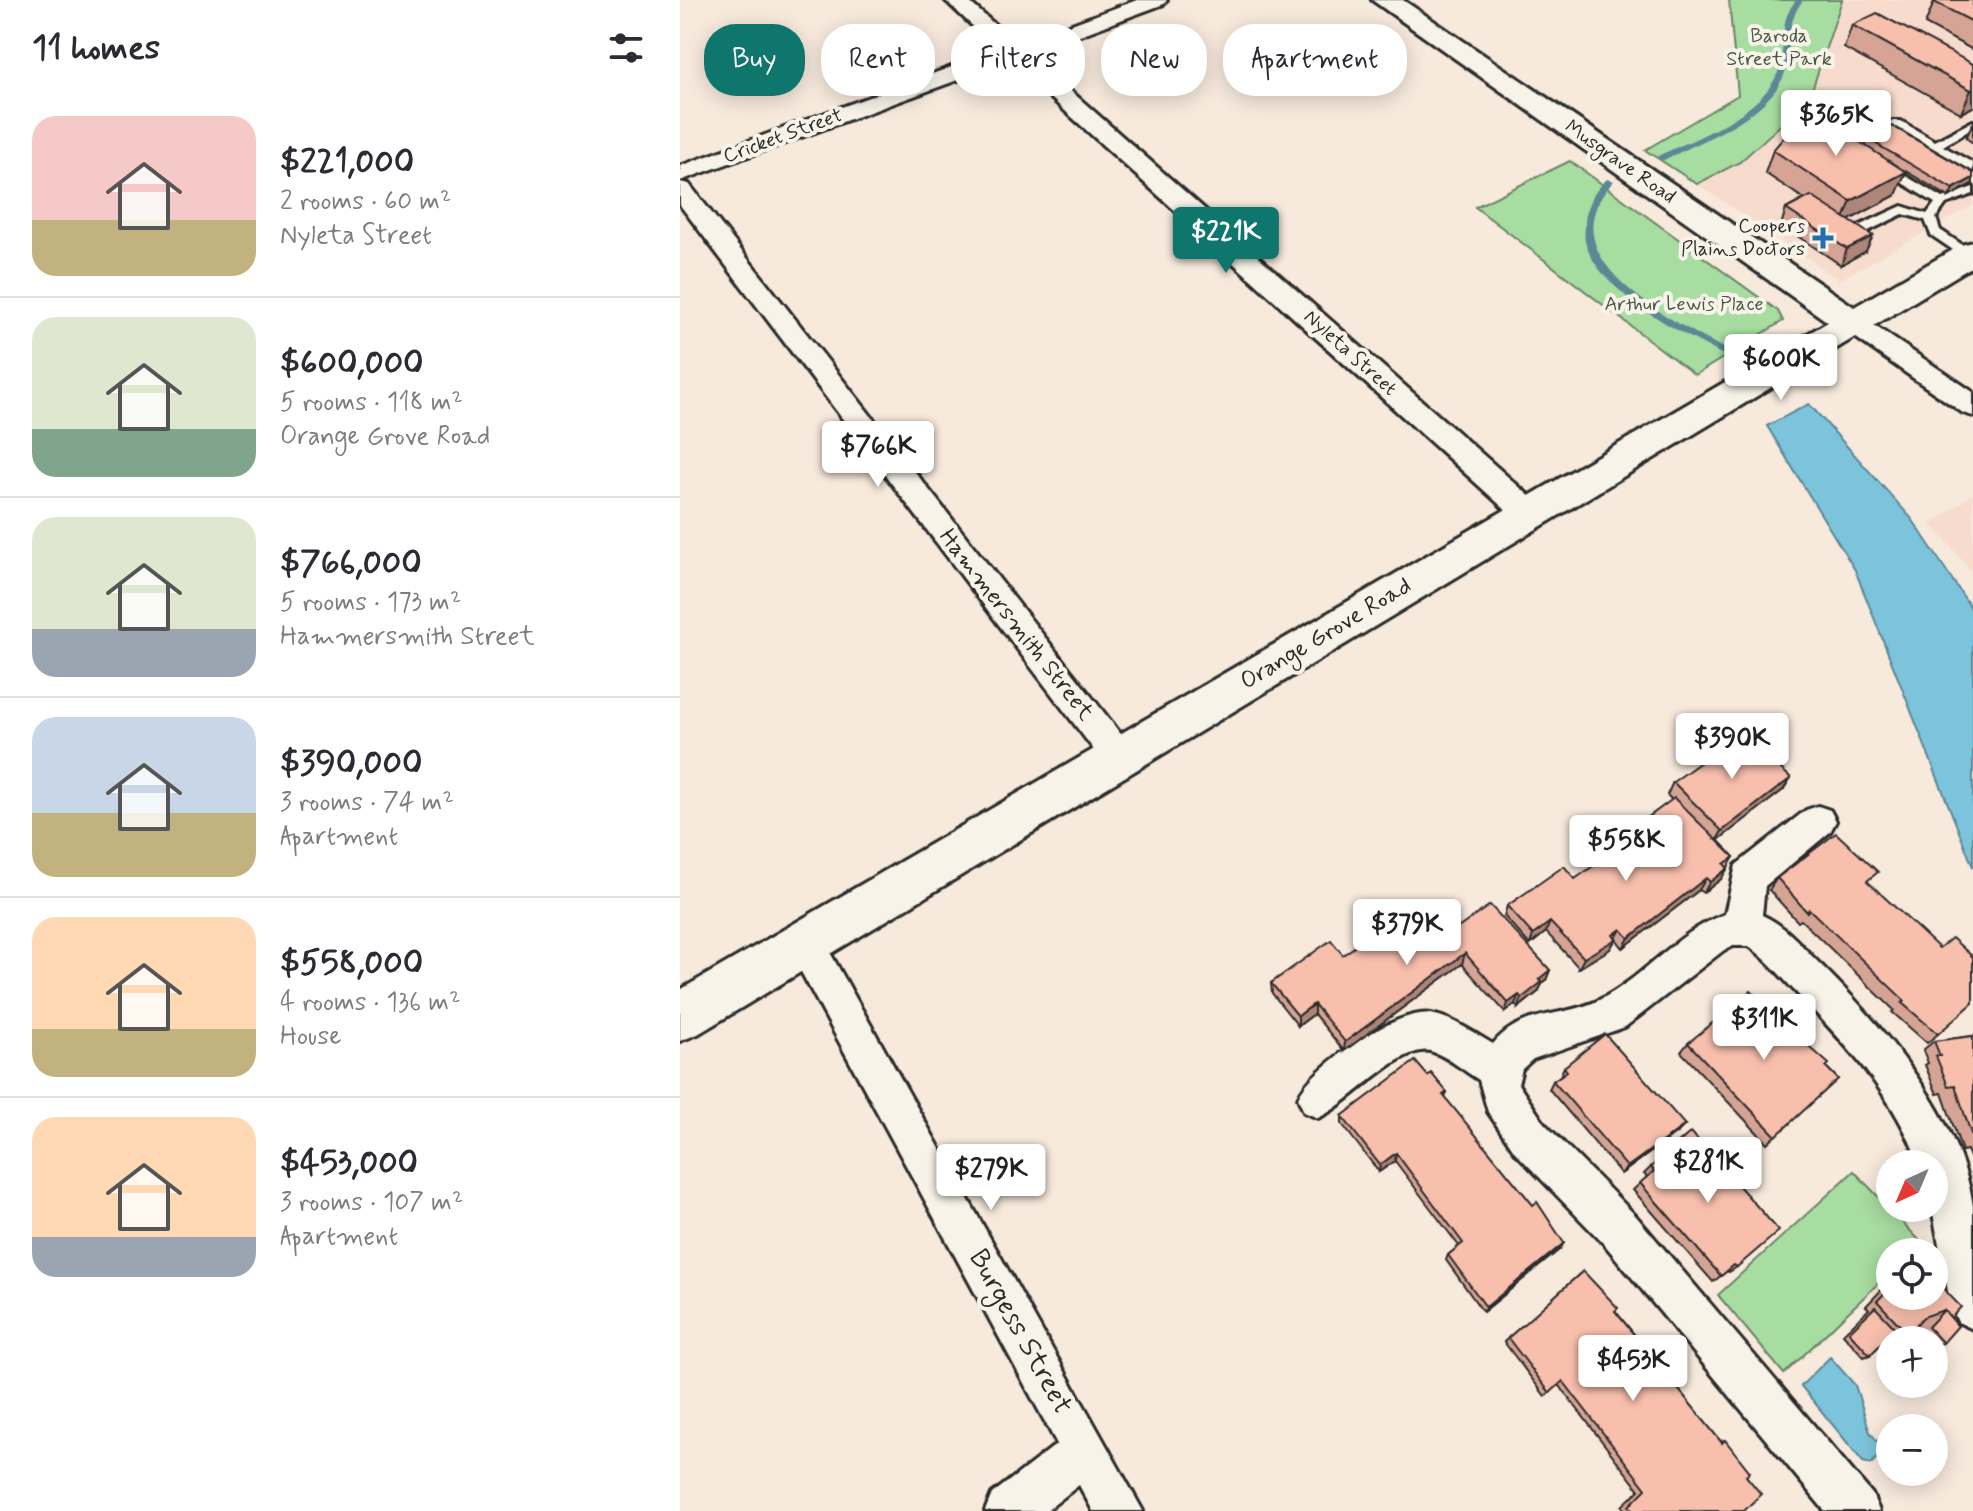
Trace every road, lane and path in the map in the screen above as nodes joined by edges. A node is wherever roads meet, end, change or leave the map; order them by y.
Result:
1 (955, 0) edge
2 (1157, 0) edge
3 (1385, 0) edge
4 (982, 24) edge
5 (1085, 27) edge
6 (951, 76) edge
7 (1062, 96) edge
8 (1973, 124) edge
9 (1934, 146) junction
10 (1864, 155) edge
11 (1877, 163) edge
12 (1973, 168) edge
13 (680, 174) edge
14 (680, 189) edge
15 (1973, 190) edge
16 (1942, 202) junction
17 (1930, 218) junction
18 (1858, 231) edge
19 (1971, 254) edge
20 (1854, 324) junction
21 (1973, 406) edge
22 (1530, 514) junction
23 (1119, 757) junction
24 (1818, 821) dead end
25 (1746, 927) junction
26 (805, 943) junction
27 (680, 1017) edge
28 (1498, 1069) junction
29 (1318, 1098) dead end
30 (1973, 1307) edge
31 (1086, 1450) junction
32 (1009, 1511) edge
33 (1119, 1511) edge
34 (1855, 1511) edge

1 - 4 street, Nyleta Street
2 - 5 street, Cricket Street
3 - 20 main road, Musgrave Road
6 - 13 street, Cricket Street
7 - 22 street, Nyleta Street
8 - 9 lane
9 - 10 lane
9 - 12 lane
11 - 16 lane
14 - 23 street, Hammersmith Street
15 - 16 lane
16 - 17 lane
17 - 18 lane
17 - 19 lane
19 - 20 main road, Orange Grove Road
20 - 21 street, Musgrave Road
20 - 22 main road, Orange Grove Road
22 - 23 main road, Orange Grove Road
23 - 26 main road, Orange Grove Road
24 - 25 street
25 - 28 street
25 - 30 street
26 - 27 main road, Orange Grove Road
26 - 31 street, Burgess Street
28 - 29 street
28 - 34 street
31 - 32 street
31 - 33 street, Burgess Street

